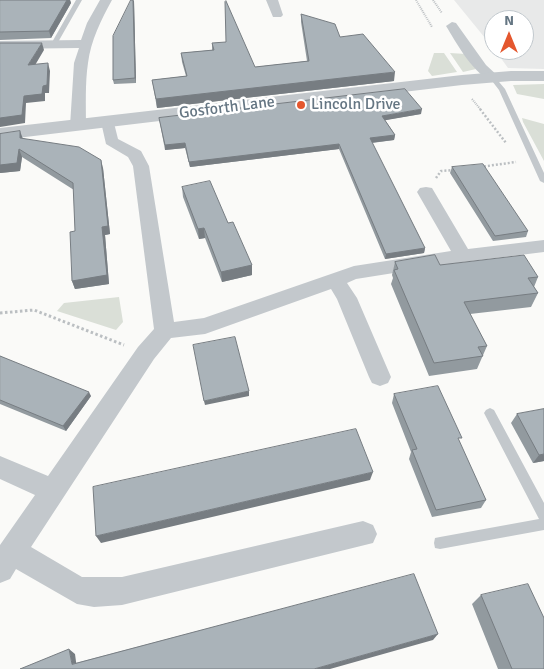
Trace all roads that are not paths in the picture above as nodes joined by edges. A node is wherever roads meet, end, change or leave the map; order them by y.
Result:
1 (79, 0) edge
2 (106, 0) edge
3 (272, 0) edge
4 (277, 15) dead end
5 (452, 26) dead end
6 (54, 44) junction
7 (86, 44) junction
8 (0, 46) edge
9 (544, 76) edge
10 (492, 77) junction
11 (108, 122) junction
12 (78, 126) junction
13 (0, 134) edge
14 (544, 181) edge
15 (426, 192) road end
16 (544, 246) edge
17 (463, 256) junction
18 (335, 279) junction
19 (165, 331) junction
20 (380, 377) dead end
21 (490, 413) dead end
22 (0, 467) edge
23 (54, 491) junction
24 (544, 516) edge
25 (544, 524) edge
26 (363, 534) dead end
27 (440, 543) dead end
28 (6, 560) edge

1 - 6 lane
2 - 7 street
3 - 4 street
5 - 10 street
6 - 7 street
6 - 8 street
7 - 12 street
9 - 10 street, Gosforth Lane
10 - 11 street, Gosforth Lane
10 - 14 lane
11 - 12 street, Gosforth Lane
11 - 19 street
12 - 13 street, Gosforth Lane
15 - 17 street
16 - 17 street
17 - 18 street
18 - 19 street
18 - 20 street
19 - 23 street
21 - 24 lane
22 - 23 street
23 - 28 street
25 - 27 lane
26 - 28 street

